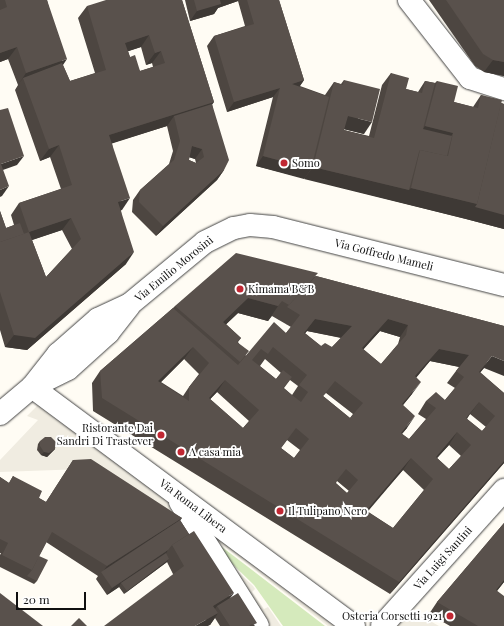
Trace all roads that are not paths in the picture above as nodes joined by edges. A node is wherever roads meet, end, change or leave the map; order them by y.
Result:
1 (409, 0) edge
2 (504, 89) edge
3 (265, 226) joint
4 (504, 285) edge
5 (32, 387) junction
6 (0, 414) edge
7 (172, 489) junction
8 (504, 490) edge
9 (258, 626) edge
10 (354, 626) edge
11 (382, 626) edge

1 - 2 street
3 - 4 street, Via Goffredo Mameli
3 - 5 street, Via Emilio Morosini
5 - 6 street, Via Emilio Morosini
5 - 7 street, Via Roma Libera
7 - 9 street
7 - 10 street, Via Roma Libera
8 - 11 street, Via Luigi Santini

